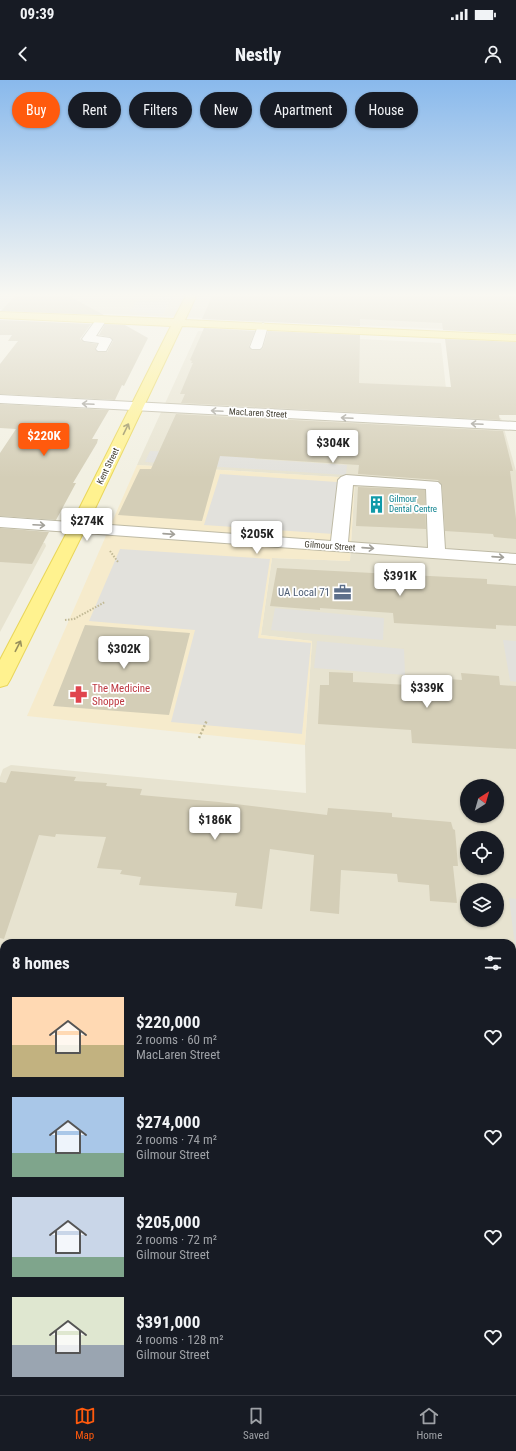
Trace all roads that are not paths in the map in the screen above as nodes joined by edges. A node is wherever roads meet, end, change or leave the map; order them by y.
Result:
1 (162, 355) edge
2 (0, 399) edge
3 (137, 407) junction
4 (516, 426) edge
5 (0, 522) edge
6 (78, 527) junction
7 (338, 546) junction
8 (437, 553) junction
9 (516, 559) edge
10 (0, 680) edge

1 - 3 main road, Kent Street
3 -> 2 street, MacLaren Street
4 -> 3 street, MacLaren Street
6 -> 3 main road, Kent Street
5 -> 6 street, Gilmour Street
6 -> 7 street, Gilmour Street
10 -> 6 main road, Kent Street
7 -> 8 street, Gilmour Street
7 - 8 street
8 -> 9 street, Gilmour Street

